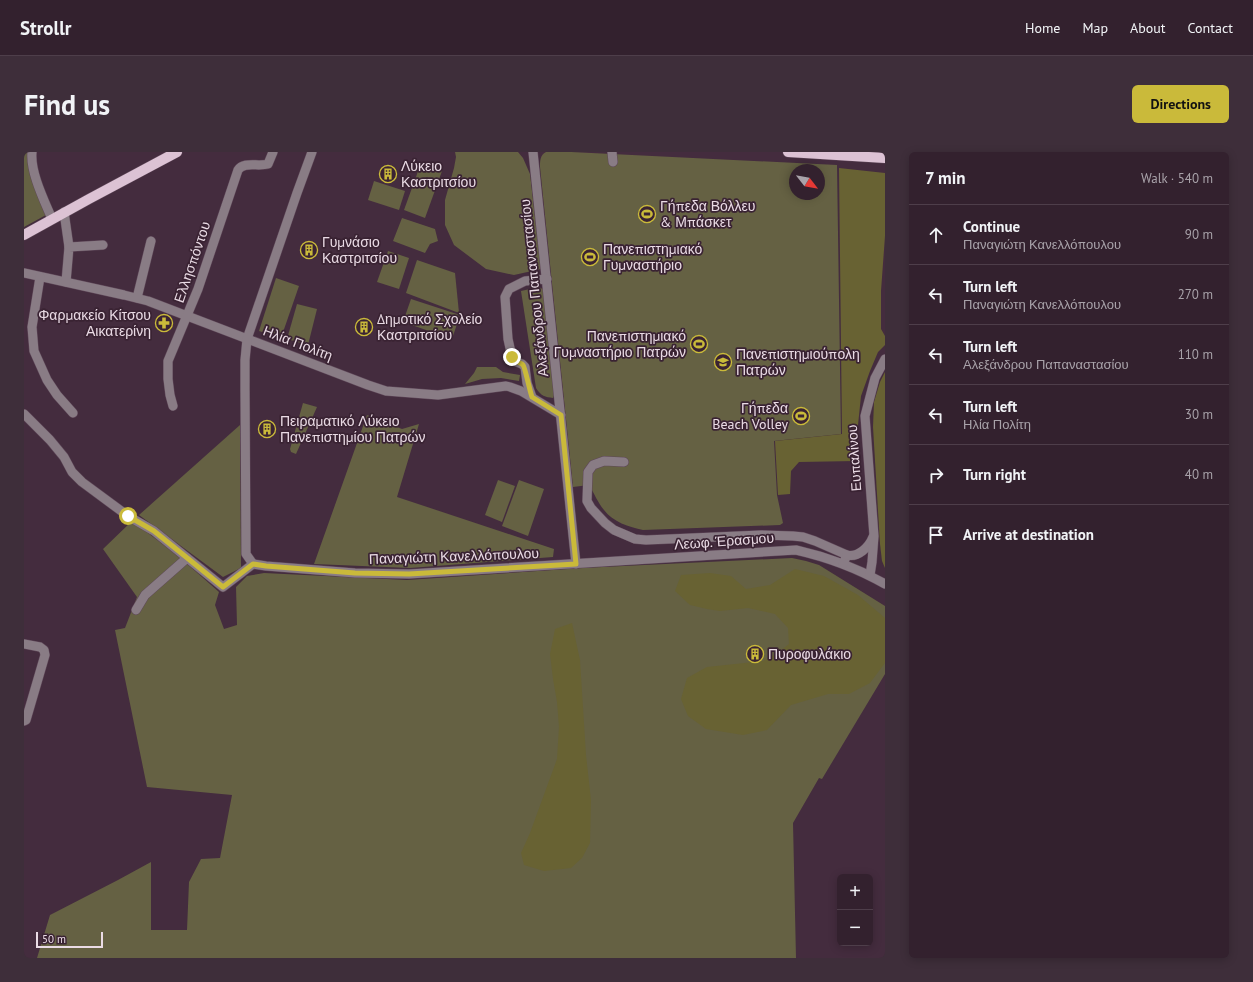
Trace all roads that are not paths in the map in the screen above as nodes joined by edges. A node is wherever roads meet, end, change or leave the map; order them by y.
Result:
1 (32, 152) edge
2 (177, 152) edge
3 (274, 152) edge
4 (312, 152) edge
5 (533, 152) edge
6 (612, 152) edge
7 (788, 152) edge
8 (852, 154) edge
9 (885, 158) edge
10 (613, 162) dead end
11 (64, 212) junction
12 (52, 219) junction
13 (24, 235) edge
14 (151, 241) dead end
15 (103, 245) dead end
16 (69, 247) junction
17 (24, 273) edge
18 (40, 277) junction
19 (547, 279) junction
20 (66, 282) junction
21 (137, 298) junction
22 (187, 316) junction
23 (247, 339) junction
24 (885, 359) edge
25 (532, 397) junction
26 (173, 406) dead end
27 (74, 413) dead end
28 (24, 414) edge
29 (561, 415) junction
30 (624, 462) dead end
31 (874, 536) junction
32 (847, 555) junction
33 (188, 558) junction
34 (253, 564) junction
35 (576, 564) junction
36 (843, 564) junction
37 (870, 575) junction
38 (885, 580) edge
39 (885, 584) edge
40 (136, 610) dead end
41 (24, 644) edge
42 (24, 721) edge

1 - 12 street
2 - 11 main road
3 - 22 street, Ελλησπόντου
4 - 23 street
5 - 19 street, Αλεξάνδρου Παπαναστασίου
6 - 10 street
7 - 8 main road
8 - 9 main road
11 - 12 main road
11 - 16 street
12 - 13 main road
14 - 21 street
15 - 16 street
16 - 20 street
17 - 18 street, Ηλία Πολίτη
18 - 20 street, Ηλία Πολίτη
18 - 27 street
19 - 25 street
19 - 29 street, Αλεξάνδρου Παπαναστασίου
20 - 21 street, Ηλία Πολίτη
21 - 22 street, Ηλία Πολίτη
22 - 23 street, Ηλία Πολίτη
22 - 26 street, Ελλησπόντου
23 - 25 street, Ηλία Πολίτη
23 - 34 street
24 - 31 street, Ευπαλίνου
25 - 29 street, Ηλία Πολίτη
28 - 33 street
29 - 35 street, Αλεξάνδρου Παπαναστασίου
30 - 32 street
31 - 32 street
31 - 37 street, Ευπαλίνου
32 - 36 street
33 - 34 street
33 - 40 street
34 - 35 street, Παναγιώτη Κανελλόπουλου
35 - 36 street, Λεωφ. Έρασμου
36 - 37 street, Λεωφ. Έρασμου
37 - 38 street
37 - 39 street
41 - 42 street

